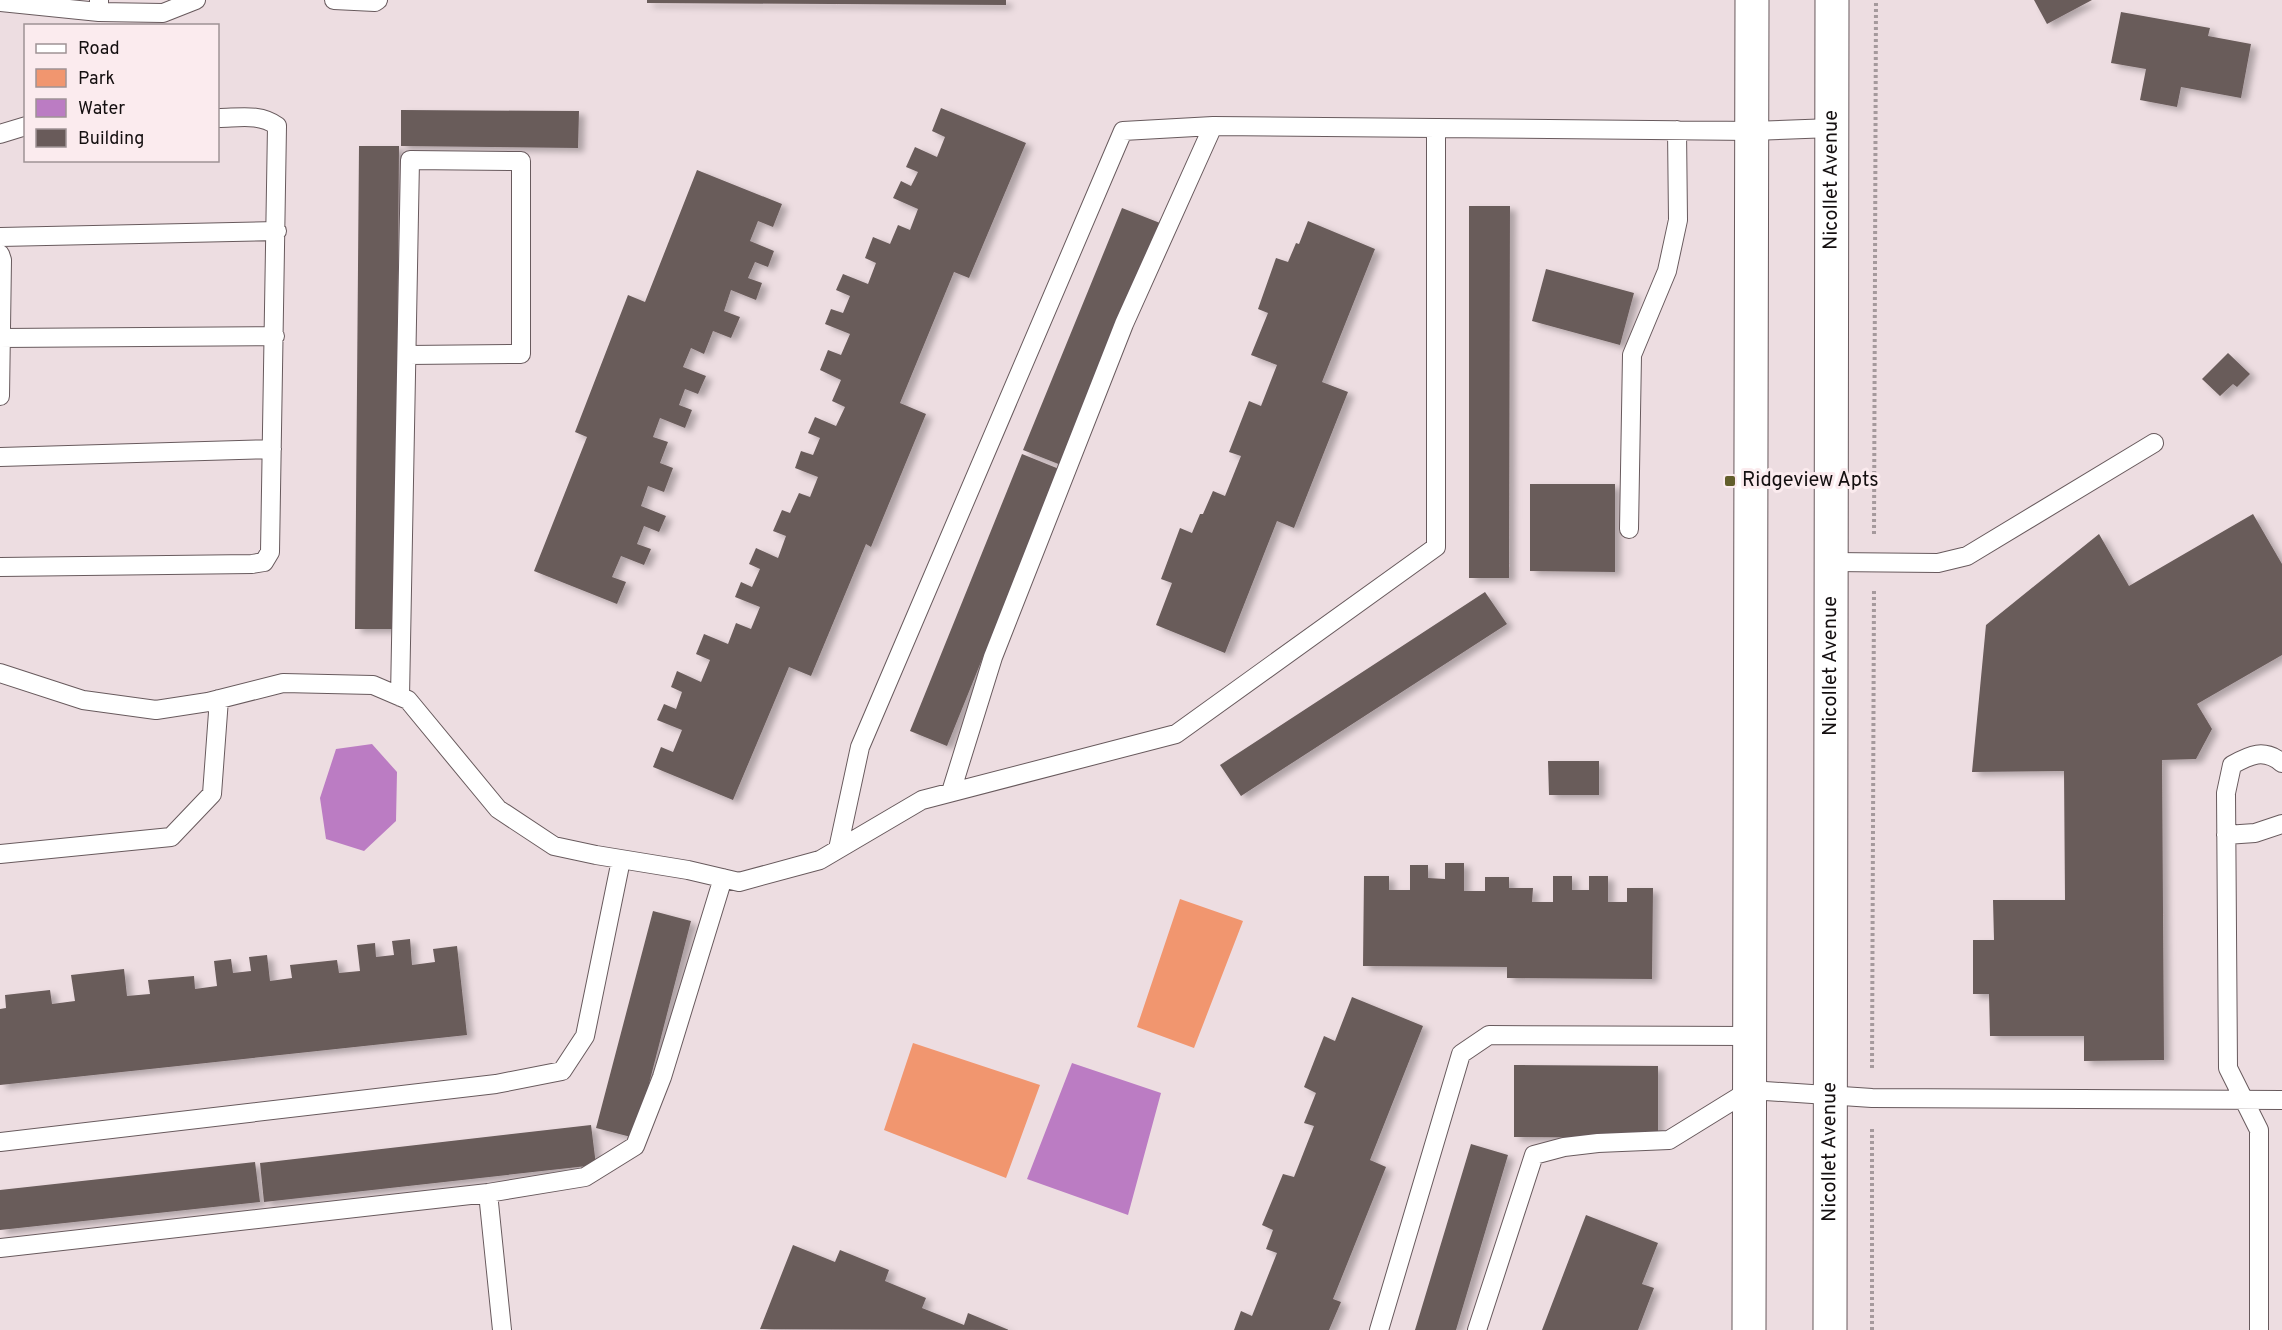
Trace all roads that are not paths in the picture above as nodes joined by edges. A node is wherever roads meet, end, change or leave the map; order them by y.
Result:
1 (196, 0) edge
2 (334, 0) edge
3 (378, 0) edge
4 (1752, 0) edge
5 (1832, 0) edge
6 (0, 2) edge
7 (99, 6) edge
8 (219, 118) edge
9 (1213, 126) junction
10 (24, 127) edge
11 (1437, 128) junction
12 (1832, 128) junction
13 (1677, 130) junction
14 (1752, 131) junction
15 (0, 134) edge
16 (277, 231) junction
17 (0, 237) edge
18 (0, 254) edge
19 (275, 336) junction
20 (1, 338) edge
21 (408, 355) junction
22 (0, 396) edge
23 (2154, 443) dead end
24 (272, 449) junction
25 (0, 458) edge
26 (1629, 529) dead end
27 (1832, 562) junction
28 (0, 567) edge
29 (0, 673) edge
30 (400, 697) junction
31 (219, 699) junction
32 (2282, 763) edge
33 (951, 792) junction
34 (2282, 824) edge
35 (2226, 835) junction
36 (838, 849) junction
37 (0, 854) edge
38 (621, 860) junction
39 (723, 878) junction
40 (1750, 1036) junction
41 (1750, 1090) junction
42 (1832, 1095) junction
43 (2244, 1100) junction
44 (2282, 1100) edge
45 (0, 1142) edge
46 (488, 1193) junction
47 (0, 1248) edge
48 (502, 1330) edge
49 (1379, 1330) edge
50 (1477, 1330) edge
51 (1749, 1330) edge
52 (1830, 1330) edge
53 (2259, 1330) edge

1 - 7 lane
2 - 3 lane
4 - 14 main road
5 - 12 main road, Nicollet Avenue
6 - 7 lane
8 - 16 lane
9 - 11 lane
9 - 33 lane
9 - 36 lane
10 - 15 lane
11 - 13 lane
11 - 33 lane
12 - 14 lane
12 - 27 main road, Nicollet Avenue
13 - 14 lane
13 - 26 lane
14 - 40 main road
16 - 17 lane
16 - 19 lane
18 - 20 lane
19 - 20 lane
19 - 24 lane
20 - 22 lane
21 - 21 lane
21 - 30 lane
23 - 27 lane
24 - 25 lane
24 - 28 lane
27 - 42 main road, Nicollet Avenue
29 - 31 lane
30 - 31 lane
30 - 38 lane
31 - 37 lane
32 - 35 lane
33 - 36 lane
34 - 35 lane
35 - 43 lane
36 - 39 lane
38 - 39 lane
38 - 45 lane
39 - 46 lane
40 - 41 main road
40 - 49 lane
41 - 42 lane
41 - 50 lane
41 - 51 main road
42 - 43 lane
42 - 52 main road, Nicollet Avenue
43 - 44 lane
43 - 53 lane
46 - 47 lane
46 - 48 lane

